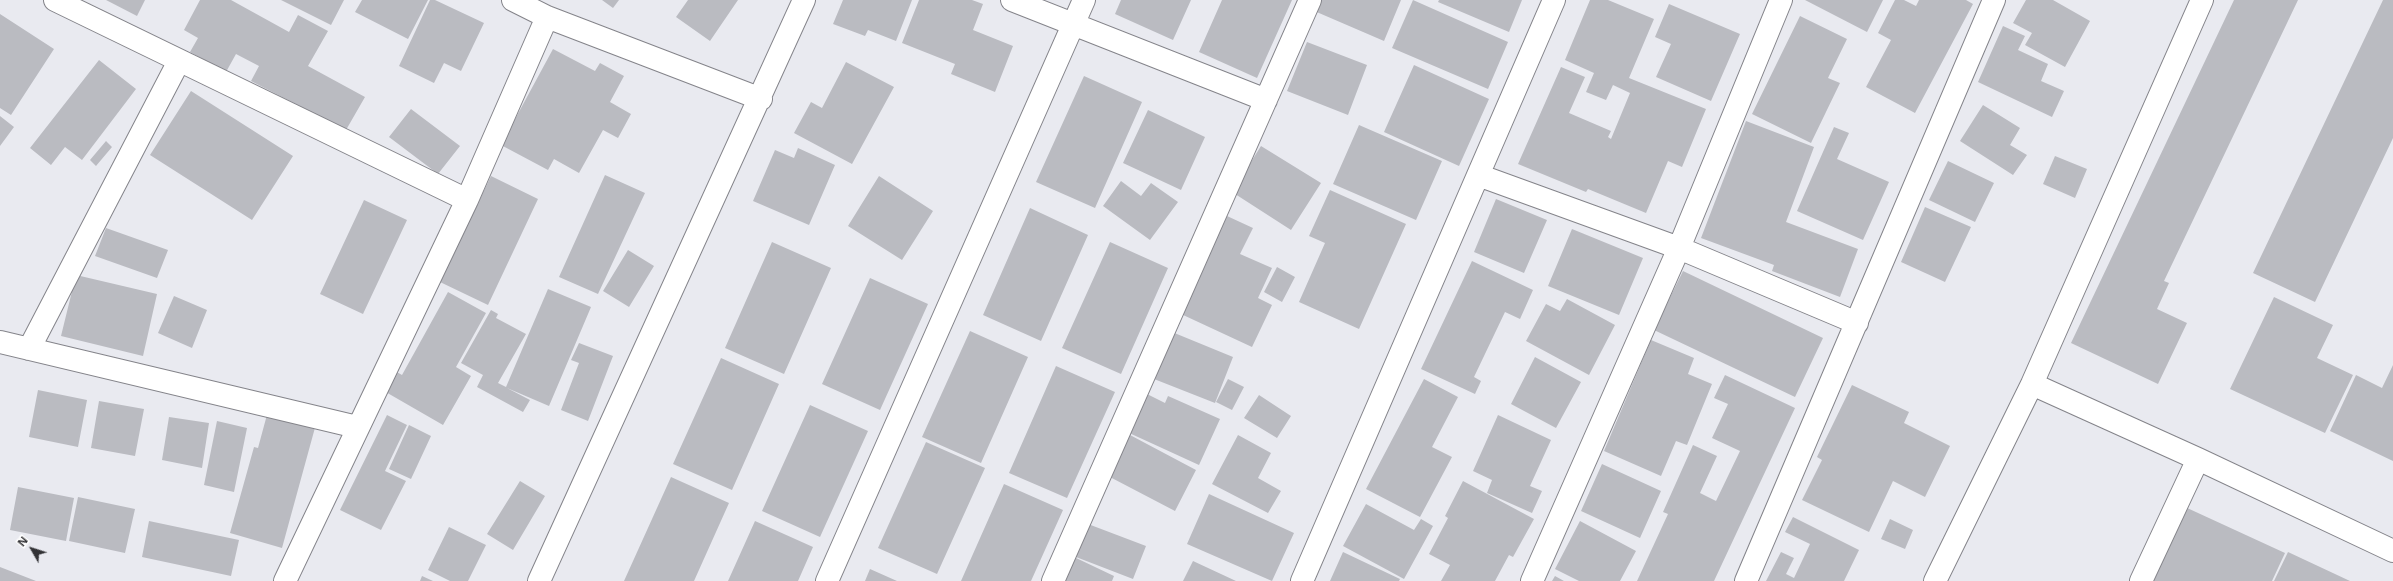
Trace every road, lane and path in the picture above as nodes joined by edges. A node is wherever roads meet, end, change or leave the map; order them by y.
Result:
1 (55, 0) edge
2 (513, 0) edge
3 (804, 0) edge
4 (1012, 0) edge
5 (1084, 0) edge
6 (1310, 0) edge
7 (1554, 0) edge
8 (1781, 0) edge
9 (1994, 0) edge
10 (2202, 0) edge
11 (547, 17) junction
12 (1073, 24) junction
13 (179, 61) junction
14 (761, 99) junction
15 (1266, 100) junction
16 (1478, 175) junction
17 (467, 200) junction
18 (1678, 248) junction
19 (1858, 324) junction
20 (0, 342) edge
21 (29, 349) junction
22 (2032, 384) junction
23 (356, 427) junction
24 (2198, 458) junction
25 (2393, 551) edge
26 (284, 581) edge
27 (539, 581) edge
28 (827, 581) edge
29 (1052, 581) edge
30 (1302, 581) edge
31 (1532, 581) edge
32 (1746, 581) edge
33 (1935, 581) edge
34 (2141, 581) edge

1 - 13 street
2 - 11 street
3 - 14 street
4 - 12 street
5 - 12 street
6 - 15 street
7 - 16 street
8 - 18 street
9 - 19 street
10 - 22 street
11 - 14 street
11 - 17 street
12 - 15 street
12 - 28 street
13 - 17 street
13 - 21 street
14 - 27 street
15 - 29 street
16 - 18 street
16 - 30 street
17 - 23 street
18 - 19 street
18 - 31 street
19 - 32 street
20 - 21 street
21 - 23 street
22 - 24 street
22 - 33 street
23 - 26 street
24 - 25 street
24 - 34 street

